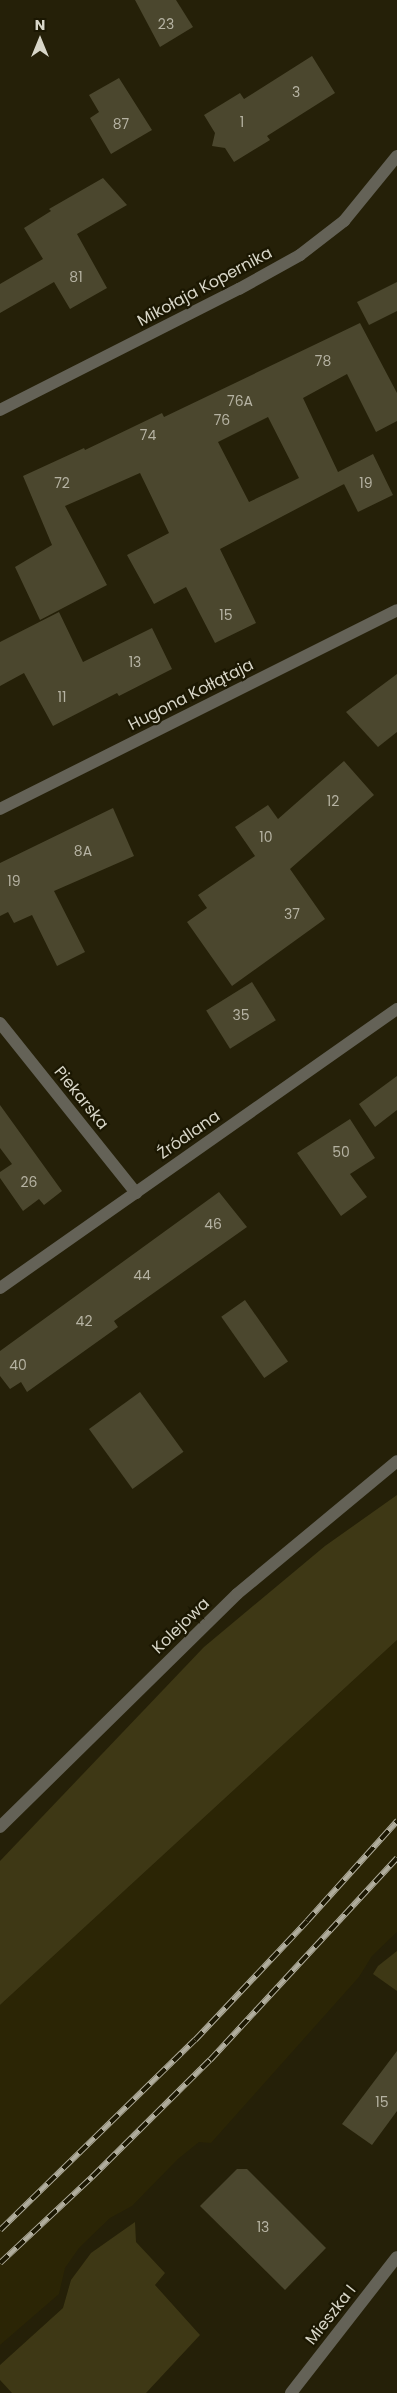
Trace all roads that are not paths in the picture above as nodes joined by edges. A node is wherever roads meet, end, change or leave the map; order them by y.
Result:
1 (397, 156) edge
2 (0, 410) edge
3 (397, 610) edge
4 (0, 809) edge
5 (397, 1009) edge
6 (0, 1023) edge
7 (136, 1192) junction
8 (0, 1288) edge
9 (397, 1461) edge
10 (0, 1827) edge
11 (397, 2257) edge
12 (291, 2393) edge

1 - 2 street, Mikołaja Kopernika
3 - 4 street, Hugona Kołłątaja
5 - 7 street, Źródlana
6 - 7 street, Piekarska
7 - 8 street, Źródlana
9 - 10 street, Kolejowa
11 - 12 street, Mieszka I

